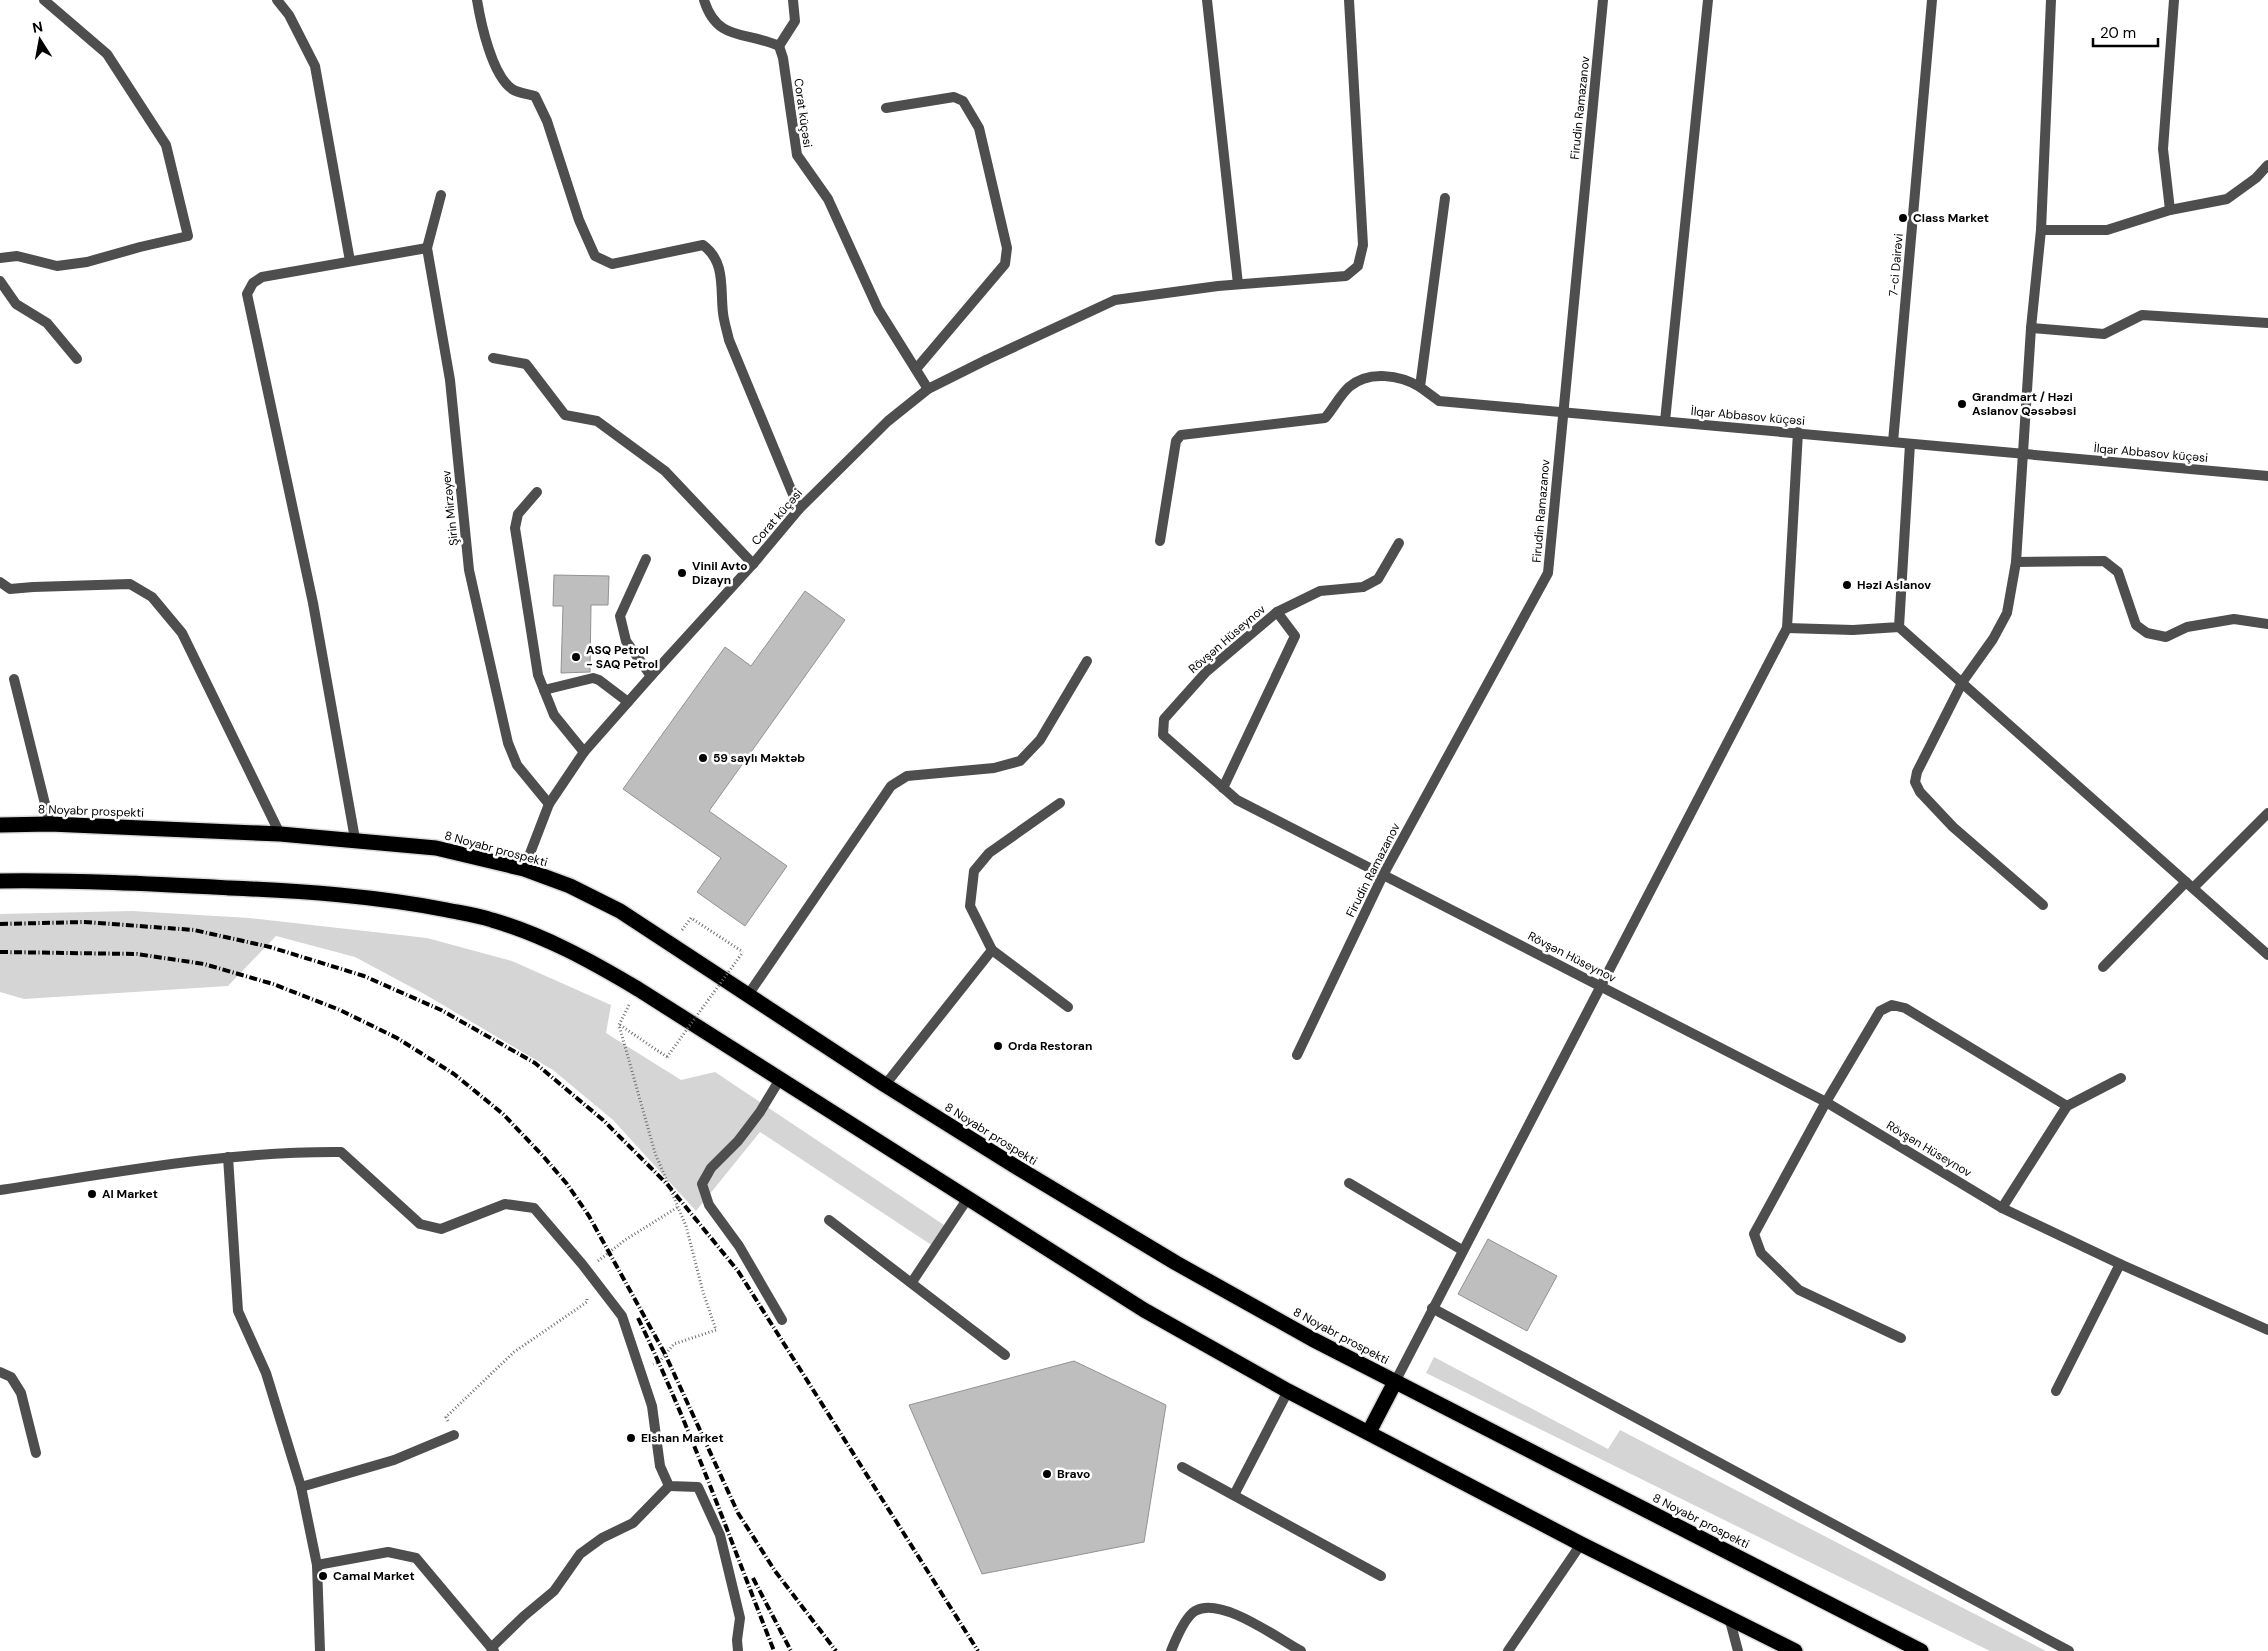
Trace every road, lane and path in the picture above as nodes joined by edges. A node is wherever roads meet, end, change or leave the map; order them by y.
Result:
1 (44, 0) edge
2 (277, 0) edge
3 (477, 0) edge
4 (704, 0) edge
5 (792, 0) edge
6 (1207, 0) edge
7 (1350, 0) edge
8 (1603, 0) edge
9 (1708, 0) edge
10 (1932, 0) edge
11 (2051, 0) edge
12 (2174, 0) edge
13 (779, 46) junction
14 (886, 108) dead end
15 (2268, 165) edge
16 (441, 195) dead end
17 (1445, 198) dead end
18 (2170, 210) junction
19 (2041, 230) junction
20 (427, 248) junction
21 (0, 258) edge
22 (350, 261) junction
23 (0, 281) edge
24 (1238, 284) junction
25 (2268, 323) edge
26 (2031, 328) junction
27 (493, 358) dead end
28 (77, 359) dead end
29 (916, 369) junction
30 (1420, 388) junction
31 (928, 389) junction
32 (1562, 413) junction
33 (1665, 421) junction
34 (1798, 432) junction
35 (1893, 442) junction
36 (1910, 444) junction
37 (2024, 454) junction
38 (2268, 476) edge
39 (537, 492) dead end
40 (799, 509) junction
41 (1160, 541) dead end
42 (1400, 543) dead end
43 (646, 559) dead end
44 (2016, 562) junction
45 (753, 564) junction
46 (0, 582) edge
47 (1277, 612) junction
48 (2268, 624) edge
49 (1899, 626) junction
50 (1787, 628) junction
51 (1086, 661) dead end
52 (651, 676) junction
53 (14, 679) dead end
54 (1963, 681) junction
55 (544, 690) junction
56 (628, 702) junction
57 (584, 752) junction
58 (1223, 788) junction
59 (1060, 803) dead end
60 (549, 804) junction
61 (2268, 813) edge
62 (0, 824) edge
63 (50, 824) junction
64 (280, 834) junction
65 (355, 839) junction
66 (524, 869) junction
67 (1383, 875) junction
68 (0, 881) edge
69 (2190, 885) junction
70 (2043, 905) dead end
71 (691, 918) dead end
72 (992, 950) junction
73 (2268, 955) edge
74 (2103, 966) dead end
75 (1601, 986) junction
76 (638, 989) junction
77 (748, 995) junction
78 (1068, 1007) dead end
79 (619, 1024) junction
80 (1296, 1054) dead end
81 (2121, 1078) dead end
82 (780, 1079) junction
83 (885, 1085) junction
84 (1826, 1102) junction
85 (2067, 1106) junction
86 (228, 1158) junction
87 (1349, 1183) dead end
88 (0, 1190) edge
89 (968, 1198) junction
90 (678, 1207) junction
91 (2002, 1208) junction
92 (829, 1220) dead end
93 (1462, 1250) junction
94 (2120, 1264) junction
95 (587, 1271) junction
96 (912, 1282) junction
97 (1432, 1308) junction
98 (782, 1320) dead end
99 (2268, 1330) edge
100 (1901, 1338) dead end
101 (1005, 1355) dead end
102 (640, 1370) junction
103 (0, 1372) edge
104 (1395, 1382) junction
105 (1288, 1391) junction
106 (2056, 1391) dead end
107 (1369, 1432) junction
108 (454, 1435) joint
109 (36, 1453) dead end
110 (1182, 1467) dead end
111 (670, 1486) junction
112 (301, 1487) junction
113 (1234, 1495) junction
114 (1581, 1544) junction
115 (317, 1565) junction
116 (1381, 1576) dead end
117 (1729, 1617) junction
118 (492, 1649) edge
119 (320, 1651) edge
120 (738, 1651) edge
121 (1171, 1651) edge
122 (1301, 1651) edge
123 (1508, 1651) edge
124 (1738, 1651) edge
125 (1795, 1651) edge
126 (1921, 1651) edge
127 (2069, 1651) edge

1 - 21 street
2 - 22 street
3 - 40 street
4 - 13 street
5 - 13 street
6 - 24 street
7 - 24 street, Corat küçəsi
8 - 32 street, Firudin Ramazanov
9 - 33 street
10 - 35 street, 7-ci Dairəvi
11 - 19 street
12 - 18 street
13 - 29 street, Corat küçəsi
14 - 29 street
15 - 18 street
16 - 20 street, Şirin Mirzəyev
17 - 30 street
18 - 19 street
19 - 26 street
20 - 22 street
20 - 60 street, Şirin Mirzəyev
22 - 65 street
23 - 28 street
24 - 31 street, Corat küçəsi
25 - 26 street
26 - 37 street
27 - 45 street
29 - 31 street, Corat küçəsi
30 - 32 street, İlqar Abbasov küçəsi
30 - 41 street, İlqar Abbasov küçəsi
31 - 40 street, Corat küçəsi
32 - 33 street, İlqar Abbasov küçəsi
32 - 67 street, Firudin Ramazanov
33 - 34 street, İlqar Abbasov küçəsi
34 - 35 street, İlqar Abbasov küçəsi
34 - 50 street
35 - 36 street, İlqar Abbasov küçəsi
36 - 37 street, İlqar Abbasov küçəsi
36 - 49 street
37 - 38 street, İlqar Abbasov küçəsi
37 - 44 street
39 - 55 street
40 - 45 street, Corat küçəsi
42 - 47 street, Rövşən Hüseynov
43 - 52 street
44 - 48 street
44 - 54 street
45 - 52 street, Corat küçəsi
46 - 64 street
47 - 58 street
47 - 58 street, Rövşən Hüseynov
49 - 50 street
49 - 54 street
50 - 75 street
51 - 77 street
52 - 56 street, Corat küçəsi
53 - 63 street
54 - 69 street
54 - 70 street
55 - 56 street
55 - 57 street
56 - 57 street, Corat küçəsi
57 - 60 street, Corat küçəsi
58 - 67 street, Rövşən Hüseynov
59 - 72 street
60 - 66 street, Corat küçəsi
61 - 69 street
62 - 63 highway, 8 Noyabr prospekti
63 - 64 highway, 8 Noyabr prospekti
64 - 65 highway, 8 Noyabr prospekti
65 - 66 highway, 8 Noyabr prospekti
66 - 77 highway, 8 Noyabr prospekti
67 - 75 street, Rövşən Hüseynov
67 - 80 street, Firudin Ramazanov
68 - 76 highway
69 - 73 street
69 - 74 street
71 - 79 path, bridge
72 - 78 street
72 - 83 street
75 - 84 street, Rövşən Hüseynov
75 - 93 street
76 - 79 path
76 - 82 highway
77 - 83 highway, 8 Noyabr prospekti
79 - 90 path
81 - 85 street
82 - 89 highway
82 - 98 street
83 - 104 highway, 8 Noyabr prospekti
84 - 85 street
84 - 91 street, Rövşən Hüseynov
84 - 100 street
85 - 91 street
86 - 88 street
86 - 95 street
86 - 112 street
87 - 93 street
89 - 96 street
89 - 105 highway
90 - 95 path
90 - 102 path
91 - 94 street, Rövşən Hüseynov
92 - 96 street
93 - 97 street
94 - 99 street, Rövşən Hüseynov
94 - 106 street
95 - 102 street
95 - 108 path
96 - 101 street
97 - 104 street
97 - 127 street
102 - 111 street
103 - 109 street
104 - 107 highway
104 - 126 highway, 8 Noyabr prospekti
105 - 107 highway
105 - 113 street
107 - 114 highway
108 - 112 street
110 - 113 street
111 - 118 street
111 - 120 street
112 - 115 street
113 - 116 street
114 - 117 highway
114 - 123 street
115 - 118 street
115 - 119 street
117 - 124 street
117 - 125 highway
121 - 122 street

